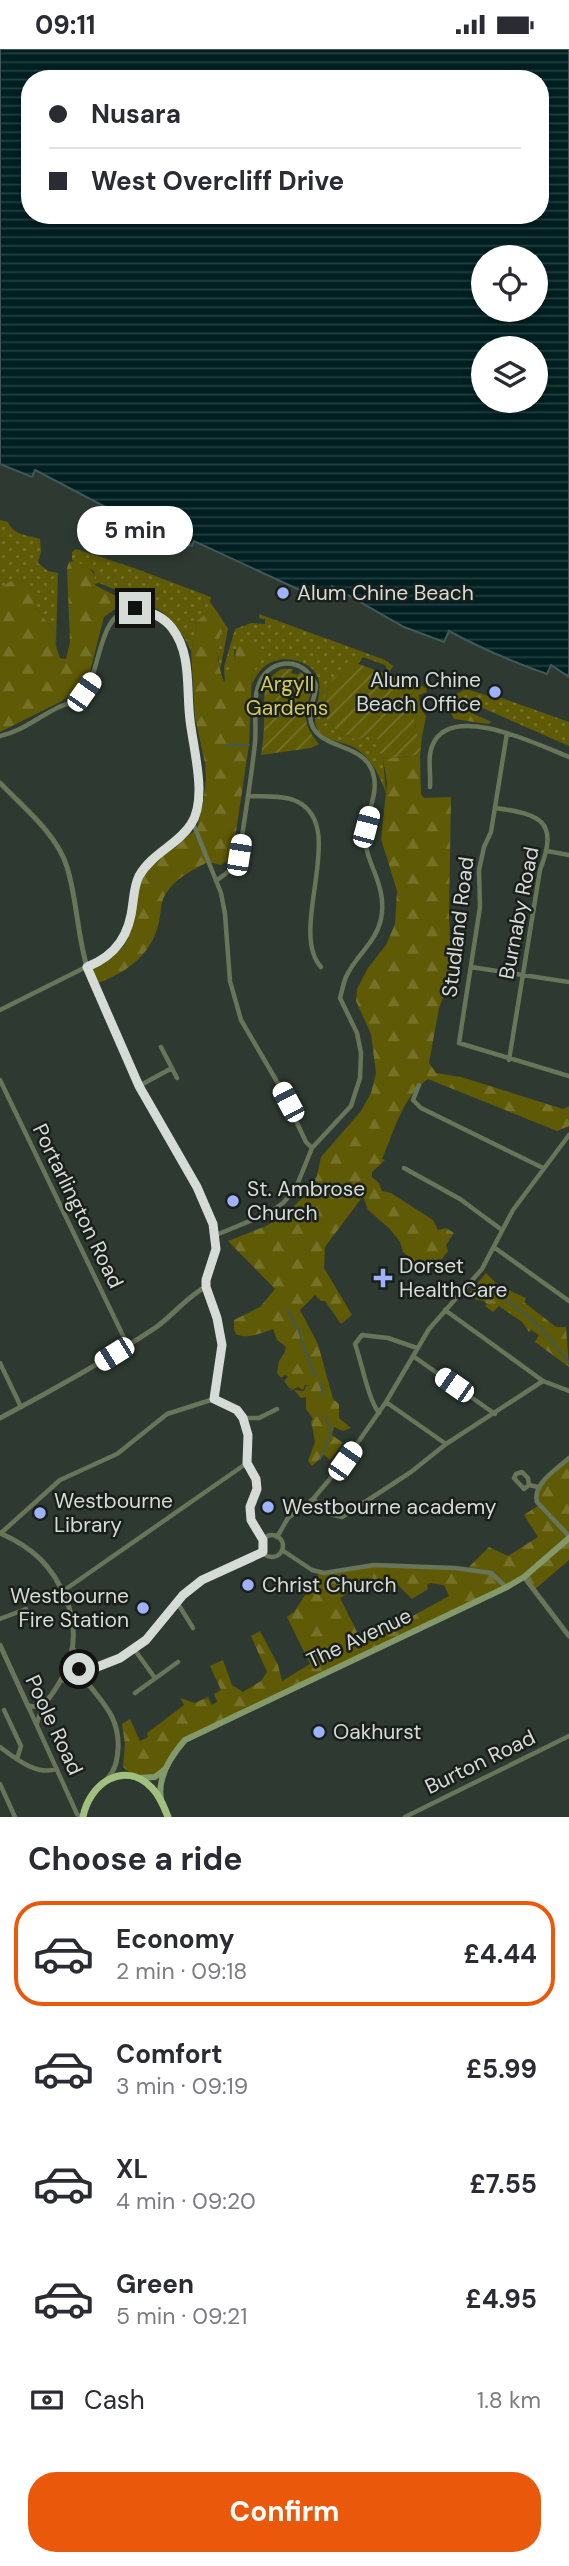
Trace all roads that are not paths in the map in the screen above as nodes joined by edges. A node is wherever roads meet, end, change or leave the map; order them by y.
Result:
1 (507, 733) junction
2 (0, 736) edge
3 (569, 757) edge
4 (0, 783) edge
5 (430, 787) dead end
6 (248, 796) junction
7 (495, 807) junction
8 (192, 823) junction
9 (547, 851) junction
10 (569, 855) edge
11 (216, 881) junction
12 (87, 967) junction
13 (321, 967) dead end
14 (471, 967) junction
15 (522, 973) junction
16 (569, 982) edge
17 (0, 1010) edge
18 (161, 1047) dead end
19 (509, 1060) junction
20 (172, 1069) junction
21 (569, 1076) edge
22 (177, 1078) dead end
23 (0, 1080) edge
24 (419, 1085) dead end
25 (139, 1086) junction
26 (569, 1135) edge
27 (312, 1148) junction
28 (404, 1168) dead end
29 (543, 1168) junction
30 (502, 1230) junction
31 (215, 1235) junction
32 (495, 1248) junction
33 (206, 1287) junction
34 (569, 1301) edge
35 (445, 1310) junction
36 (128, 1346) junction
37 (417, 1347) junction
38 (413, 1356) junction
39 (0, 1363) edge
40 (543, 1381) junction
41 (569, 1391) edge
42 (214, 1399) junction
43 (386, 1402) junction
44 (21, 1407) junction
45 (277, 1409) dead end
46 (379, 1413) junction
47 (496, 1414) junction
48 (0, 1418) edge
49 (243, 1418) junction
50 (446, 1444) junction
51 (569, 1458) edge
52 (247, 1463) junction
53 (529, 1485) dead end
54 (538, 1487) junction
55 (313, 1499) junction
56 (0, 1533) edge
57 (277, 1537) junction
58 (569, 1537) edge
59 (263, 1540) junction
60 (282, 1550) junction
61 (263, 1552) junction
62 (524, 1577) junction
63 (507, 1587) junction
64 (63, 1591) junction
65 (177, 1602) junction
66 (26, 1609) dead end
67 (0, 1619) edge
68 (193, 1628) dead end
69 (569, 1636) edge
70 (0, 1645) edge
71 (74, 1647) junction
72 (134, 1649) junction
73 (178, 1662) dead end
74 (83, 1675) junction
75 (155, 1678) junction
76 (63, 1680) junction
77 (94, 1691) junction
78 (135, 1693) dead end
79 (28, 1706) junction
80 (42, 1707) junction
81 (4, 1710) dead end
82 (37, 1725) junction
83 (569, 1736) edge
84 (0, 1747) edge
85 (17, 1759) junction
86 (117, 1764) junction
87 (166, 1768) junction
88 (57, 1769) junction
89 (134, 1778) junction
90 (105, 1780) junction
91 (0, 1784) edge
92 (161, 1801) junction
93 (15, 1817) edge
94 (82, 1817) edge
95 (168, 1817) edge
96 (405, 1817) edge

1 - 3 street
1 - 5 street
1 - 7 street, Studland Road
2 - 8 street
4 - 12 street
6 - 11 street
6 - 13 street
6 - 27 street
7 - 9 street, Burnaby Road
7 - 14 street, Studland Road
8 - 11 street
8 - 12 street
9 - 10 street
9 - 15 street, Burnaby Road
11 - 27 street
12 - 17 street
12 - 25 street
14 - 15 street
14 - 19 street, Studland Road
15 - 16 street
15 - 19 street, Burnaby Road
18 - 20 street
19 - 21 street
20 - 22 street
20 - 25 street
23 - 36 street, Portarlington Road
24 - 29 street
25 - 31 street
26 - 29 street
27 - 31 street
28 - 30 street
29 - 30 street
30 - 32 street
31 - 33 street
32 - 34 street
32 - 35 street
33 - 36 street
33 - 42 street
35 - 37 street
35 - 40 street
36 - 44 street
37 - 38 street
37 - 46 street
38 - 43 street
38 - 47 street
39 - 44 street
40 - 41 street
40 - 47 street
42 - 49 street
42 - 56 street
43 - 46 street
43 - 50 street
44 - 48 street
45 - 49 street
46 - 55 street
47 - 50 street
49 - 52 street
50 - 55 street
51 - 54 street
52 - 59 street
52 - 64 street
53 - 54 street
54 - 58 street
55 - 57 street
56 - 64 street
57 - 59 street
57 - 60 street
58 - 62 main road, The Avenue
59 - 61 street
60 - 61 street
60 - 63 street
61 - 65 street
62 - 63 main road, The Avenue
62 - 69 street
63 - 87 main road, The Avenue
64 - 71 street
65 - 68 street
65 - 72 street
66 - 67 street
70 - 79 street, Poole Road
71 - 74 street
71 - 76 street
72 - 74 street
72 - 75 street
73 - 75 street
74 - 77 street
75 - 78 street
76 - 77 street
76 - 80 street
77 - 86 street
79 - 80 street
79 - 82 street, Poole Road
80 - 82 street
81 - 85 street
82 - 88 street, Poole Road
83 - 96 street, Burton Road
84 - 85 street
85 - 88 street
86 - 89 street
86 - 90 street
87 - 89 main road
87 - 92 main road, The Avenue
88 - 94 street, Poole Road
89 - 90 highway
89 - 92 highway
90 - 94 highway
91 - 93 street
92 - 95 highway

